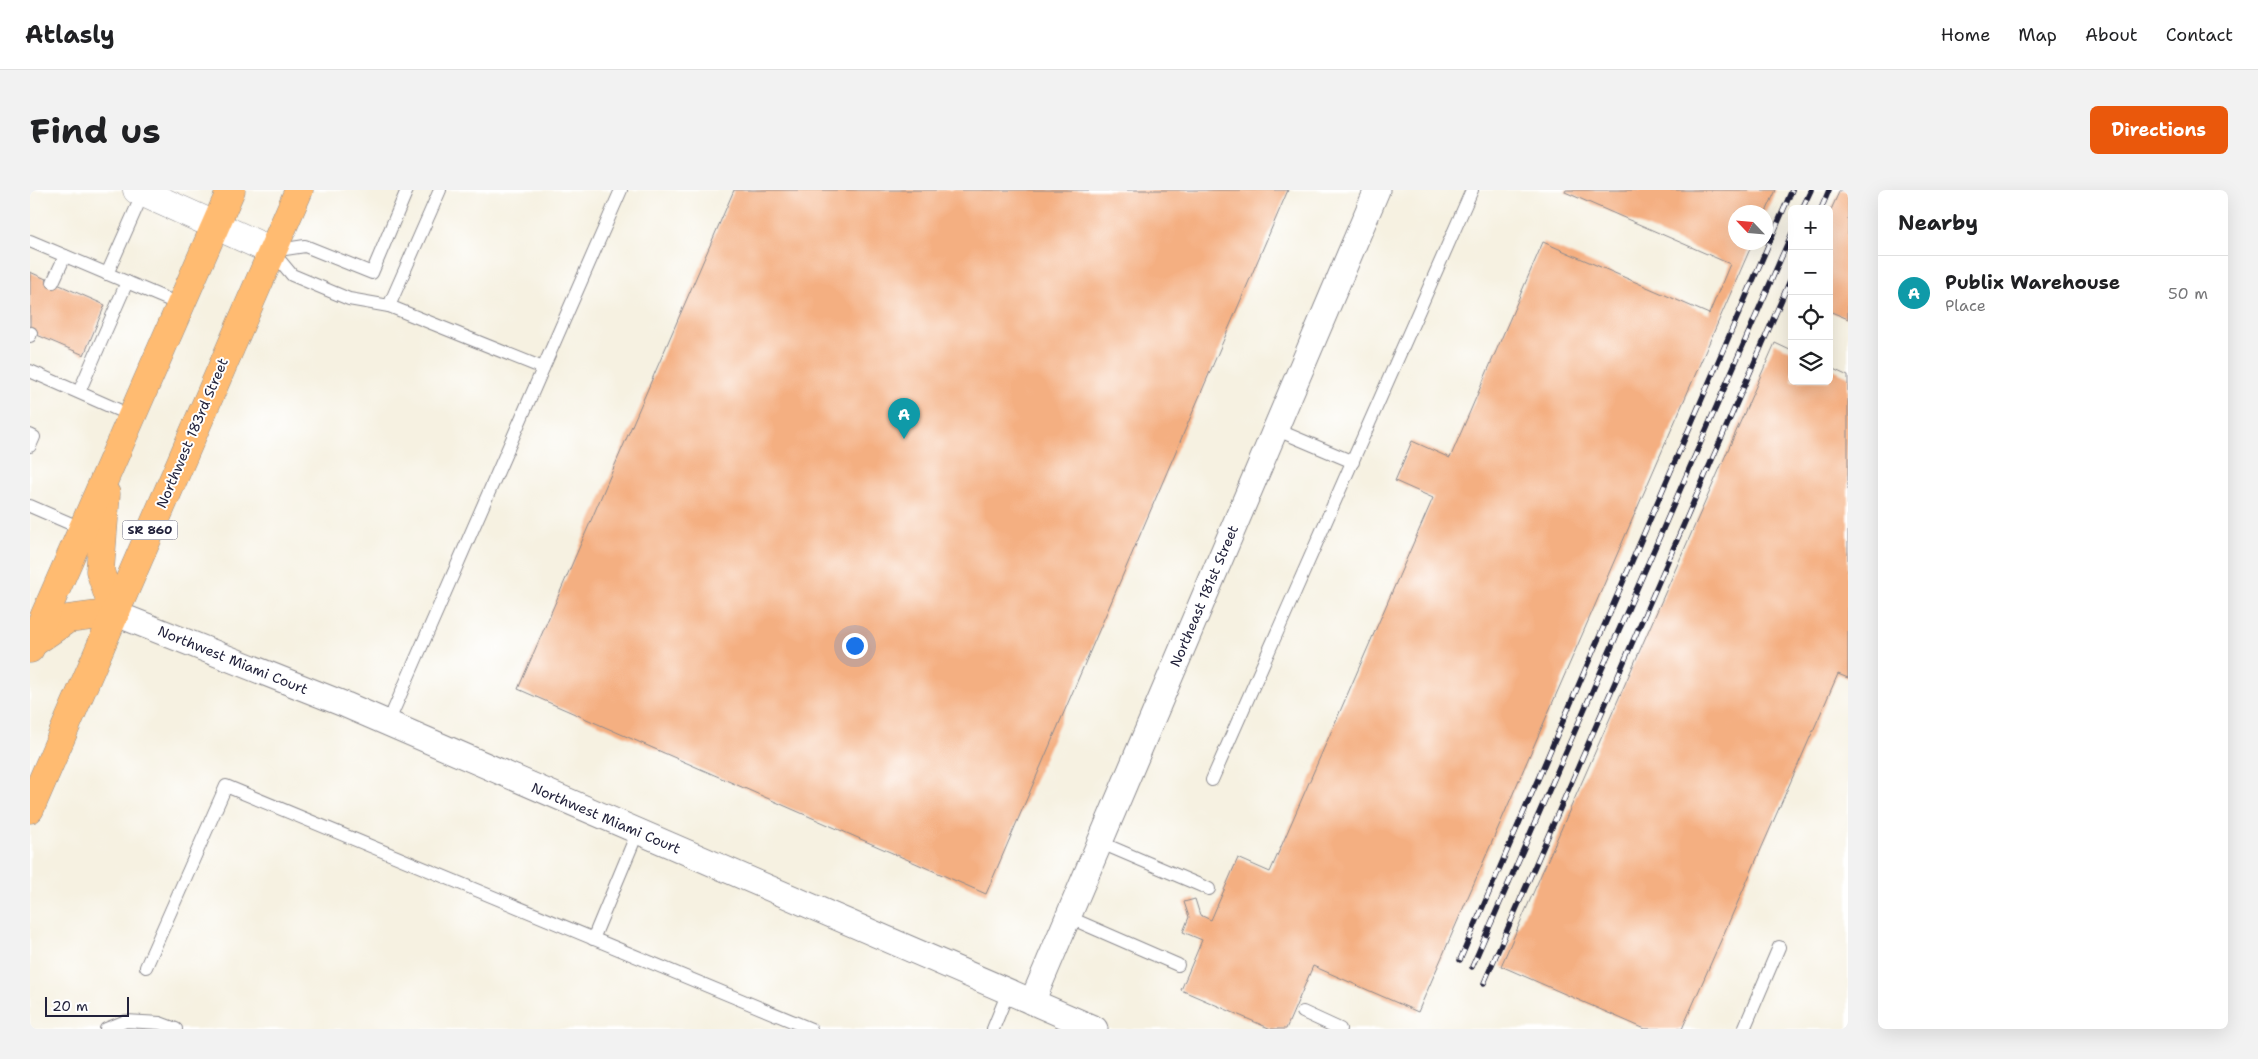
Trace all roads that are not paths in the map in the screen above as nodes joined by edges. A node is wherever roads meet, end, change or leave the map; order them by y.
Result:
1 (231, 190) edge
2 (298, 190) edge
3 (407, 190) edge
4 (440, 190) edge
5 (621, 190) edge
6 (1377, 190) edge
7 (1472, 190) edge
8 (140, 191) edge
9 (216, 225) junction
10 (30, 241) edge
11 (272, 250) junction
12 (65, 256) junction
13 (107, 274) junction
14 (53, 282) dead end
15 (127, 282) junction
16 (181, 305) junction
17 (389, 306) junction
18 (543, 368) junction
19 (30, 371) edge
20 (79, 392) junction
21 (132, 416) junction
22 (1275, 429) junction
23 (30, 435) edge
24 (30, 446) edge
25 (1353, 462) junction
26 (107, 472) junction
27 (30, 506) edge
28 (83, 529) junction
29 (114, 613) junction
30 (31, 647) edge
31 (388, 723) junction
32 (1212, 780) dead end
33 (30, 809) edge
34 (638, 831) junction
35 (1099, 842) junction
36 (1209, 889) dead end
37 (1068, 917) junction
38 (593, 939) junction
39 (1779, 947) dead end
40 (1178, 966) dead end
41 (146, 967) dead end
42 (1008, 992) junction
43 (1032, 1002) junction
44 (1302, 1012) dead end
45 (106, 1029) edge
46 (176, 1029) edge
47 (811, 1029) edge
48 (993, 1029) edge
49 (1095, 1029) edge
50 (1340, 1029) edge
51 (1744, 1029) edge

1 - 9 main road
2 - 11 main road, SR 860
3 - 11 lane
4 - 17 lane
5 - 18 lane
6 - 22 street, Northeast 181st Street
7 - 25 lane
8 - 9 street
8 - 13 lane
9 - 11 street
9 - 16 main road
10 - 12 lane
11 - 17 lane
11 - 29 main road, Northwest 183rd Street / SR 860
12 - 13 lane
12 - 14 lane
13 - 15 lane
15 - 16 lane
15 - 20 lane
16 - 21 main road
17 - 18 lane
18 - 31 lane
19 - 20 lane
20 - 21 lane
21 - 26 main road
22 - 25 lane
22 - 35 street, Northeast 181st Street
23 - 24 lane
25 - 32 lane
26 - 28 main road
26 - 29 main road
27 - 28 lane
28 - 30 main road
29 - 30 main road
29 - 31 street, Northwest Miami Court
29 - 33 main road, Northwest 183rd Street / SR 860
31 - 34 street, Northwest Miami Court
34 - 38 lane
34 - 42 street, Northwest Miami Court
35 - 36 lane
35 - 37 street, Northeast 181st Street
37 - 40 lane
37 - 43 street, Northeast 181st Street
38 - 41 lane
38 - 47 lane
39 - 51 lane
42 - 43 street, Northwest Miami Court
42 - 48 lane
43 - 49 street, Northwest Miami Court
44 - 50 lane
45 - 46 lane

